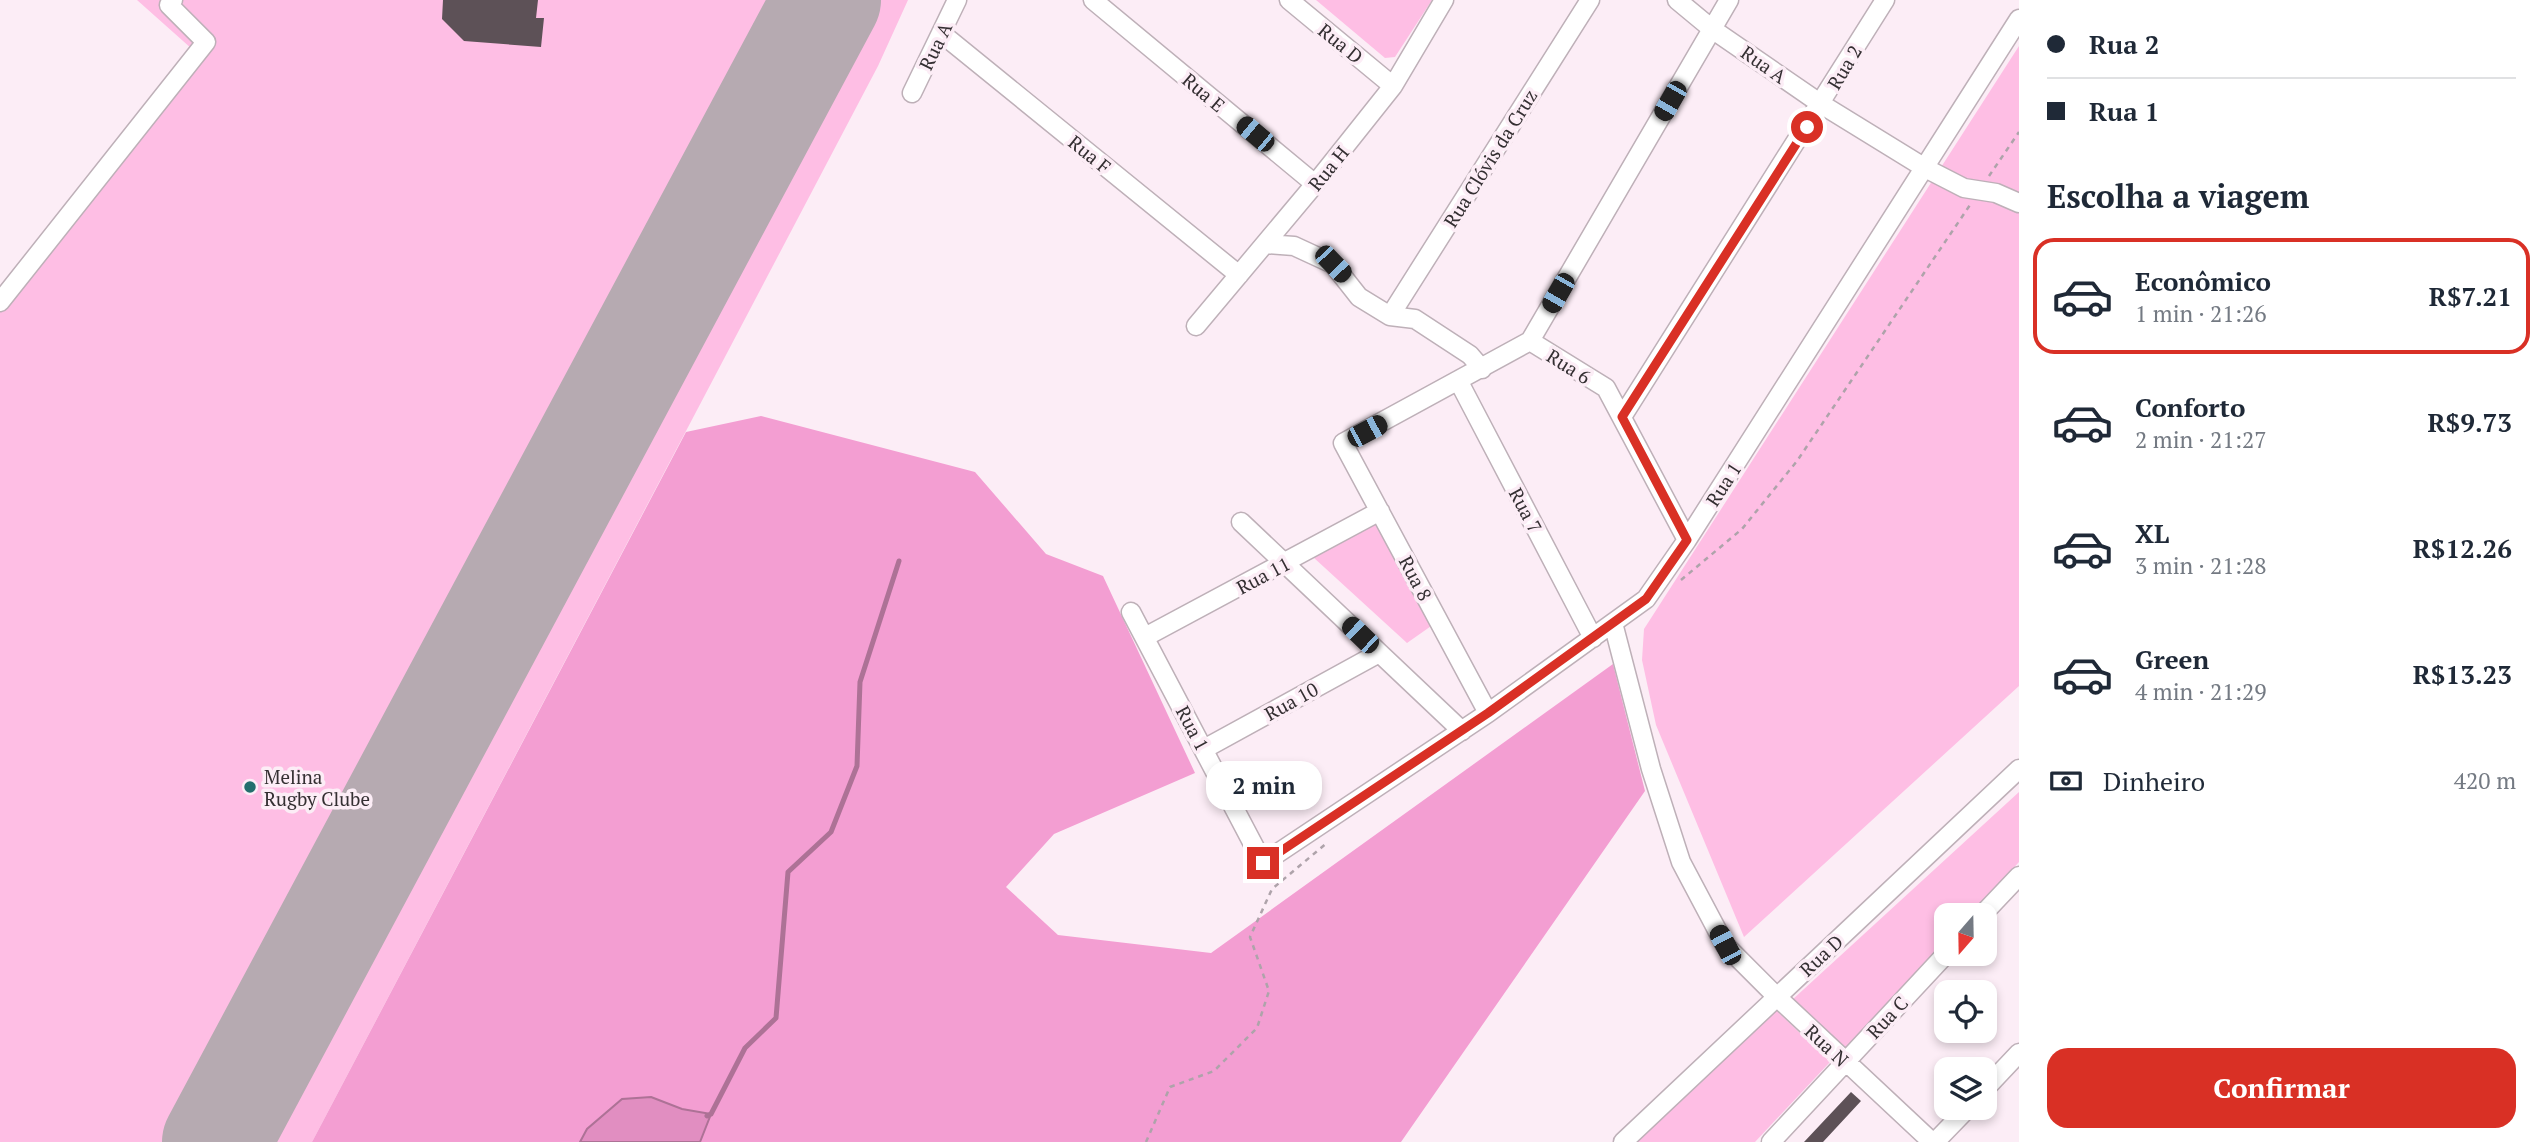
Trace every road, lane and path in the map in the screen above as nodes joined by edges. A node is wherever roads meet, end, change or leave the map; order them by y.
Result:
1 (173, 0) edge
2 (957, 0) edge
3 (1093, 0) edge
4 (1289, 0) edge
5 (1444, 0) edge
6 (1590, 0) edge
7 (1677, 0) edge
8 (1730, 0) edge
9 (1885, 0) edge
10 (2019, 19) edge
11 (1712, 29) junction
12 (942, 33) junction
13 (1393, 86) junction
14 (912, 93) dead end
15 (1821, 104) junction
16 (1925, 168) junction
17 (1315, 184) junction
18 (2019, 203) edge
19 (1266, 244) junction
20 (1239, 275) junction
21 (0, 302) edge
22 (1390, 316) junction
23 (1196, 326) dead end
24 (1530, 341) junction
25 (1482, 369) junction
26 (1459, 382) junction
27 (1622, 417) junction
28 (1380, 512) junction
29 (1241, 522) dead end
30 (1687, 540) junction
31 (1285, 563) junction
32 (1131, 612) dead end
33 (1613, 623) junction
34 (1145, 637) junction
35 (1593, 638) junction
36 (1379, 653) junction
37 (1488, 713) junction
38 (1462, 731) junction
39 (1204, 749) junction
40 (2019, 769) edge
41 (2019, 876) edge
42 (1993, 903) edge
43 (1935, 966) edge
44 (1777, 997) junction
45 (2019, 1054) edge
46 (1845, 1062) junction
47 (1997, 1077) edge
48 (1956, 1120) edge
49 (1623, 1142) edge
50 (1771, 1142) edge
51 (1934, 1142) edge

1 - 21 street
2 - 12 street, Rua A
3 - 17 street, Rua E
4 - 13 street, Rua D
5 - 13 street, Rua H
6 - 22 street, Rua Clóvis da Cruz
7 - 11 street, Rua A
8 - 11 street
9 - 15 street, Rua 2
10 - 16 street, Rua 1
11 - 15 street, Rua A
11 - 24 street
12 - 14 street, Rua A
12 - 20 street, Rua F
13 - 17 street, Rua H
15 - 16 street, Rua A
15 - 27 street, Rua 2
16 - 18 street, Rua A
16 - 30 street, Rua 1
17 - 19 street, Rua H
19 - 20 street, Rua H
19 - 22 street
20 - 23 street, Rua H
22 - 25 street
24 - 25 street
24 - 27 street, Rua 6
25 - 26 street
26 - 28 street, Rua 8
26 - 35 street, Rua 7
27 - 30 street, Rua 6
28 - 31 street, Rua 11
28 - 37 street, Rua 8
29 - 31 street
30 - 33 street, Rua 1
31 - 34 street, Rua 11
31 - 36 street
32 - 34 street, Rua 1
33 - 35 street, Rua 1
33 - 44 street, Rua N
34 - 39 street, Rua 1
35 - 37 street, Rua 1
36 - 38 street
36 - 39 street, Rua 10
37 - 38 street, Rua 1
38 - 39 street, Rua 1
40 - 44 street, Rua D
41 - 42 street
43 - 46 street, Rua C
44 - 46 street, Rua N
44 - 49 street, Rua D
45 - 47 street
46 - 50 street, Rua C
46 - 51 street, Rua N
48 - 51 street

